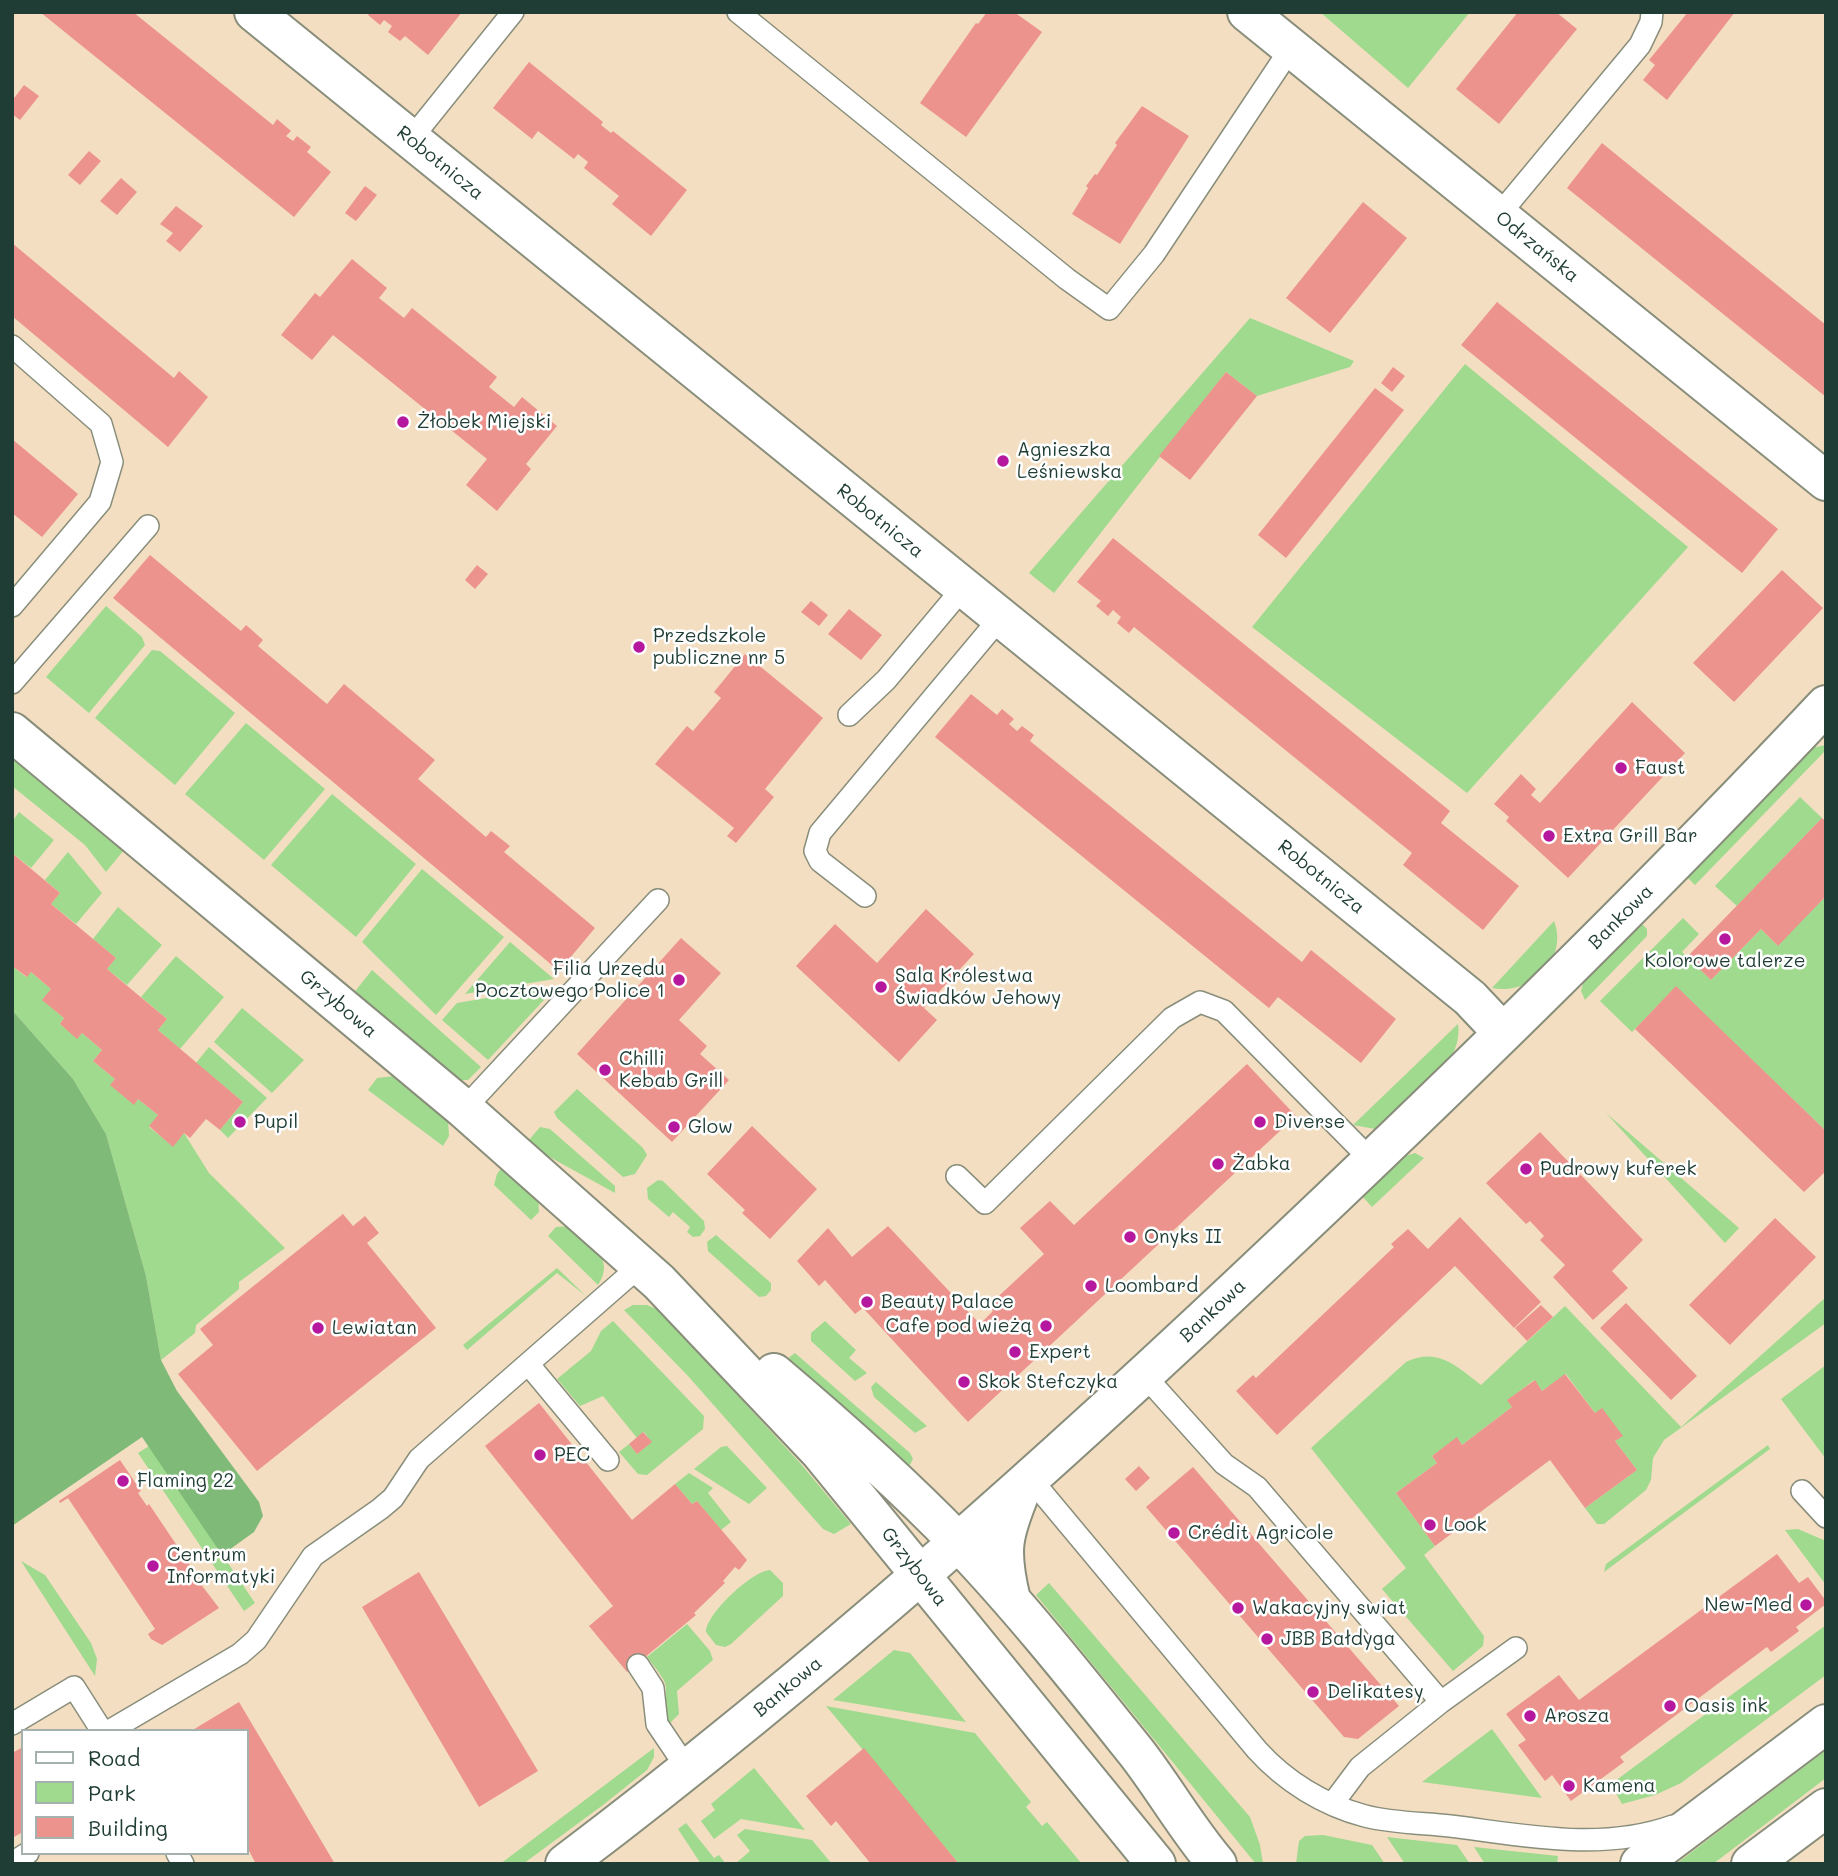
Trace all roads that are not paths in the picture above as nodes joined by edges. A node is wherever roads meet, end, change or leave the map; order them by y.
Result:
1 (254, 12) edge
2 (513, 12) edge
3 (738, 12) edge
4 (1247, 12) edge
5 (1652, 12) edge
6 (1292, 48) junction
7 (411, 139) junction
8 (1498, 216) junction
9 (12, 346) edge
10 (1826, 481) edge
11 (148, 526) dead end
12 (963, 588) junction
13 (12, 606) edge
14 (1000, 618) junction
15 (12, 683) edge
16 (1823, 712) edge
17 (849, 715) dead end
18 (12, 732) edge
19 (865, 896) dead end
20 (658, 900) dead end
21 (1503, 1033) junction
22 (464, 1109) junction
23 (1372, 1161) junction
24 (957, 1176) dead end
25 (650, 1274) junction
26 (529, 1365) junction
27 (1144, 1375) junction
28 (608, 1460) dead end
29 (1027, 1481) junction
30 (1802, 1491) dead end
31 (1826, 1517) edge
32 (957, 1542) junction
33 (919, 1575) junction
34 (1011, 1600) junction
35 (1516, 1647) dead end
36 (638, 1665) dead end
37 (1441, 1702) junction
38 (12, 1724) edge
39 (1826, 1724) edge
40 (101, 1729) edge
41 (112, 1729) edge
42 (688, 1770) junction
43 (1334, 1803) junction
44 (1716, 1806) junction
45 (1826, 1808) edge
46 (565, 1864) edge
47 (1156, 1864) edge
48 (1217, 1864) edge
49 (1640, 1864) edge
50 (1751, 1864) edge

1 - 7 street, Robotnicza
2 - 7 lane
3 - 6 lane
4 - 6 street, Odrzańska
5 - 8 lane
6 - 8 street, Odrzańska
7 - 12 street, Robotnicza
8 - 10 street, Odrzańska
9 - 13 lane
11 - 15 lane
12 - 14 street, Robotnicza
12 - 17 lane
14 - 19 lane
14 - 21 street, Robotnicza
16 - 21 street, Bankowa
18 - 22 street, Grzybowa
20 - 22 lane
21 - 23 street, Bankowa
22 - 25 street, Grzybowa
23 - 24 lane
23 - 27 street, Bankowa
25 - 26 lane
25 - 32 street, Grzybowa
25 - 33 street, Grzybowa
26 - 28 lane
26 - 41 lane
27 - 29 street, Bankowa
27 - 37 lane
29 - 32 street, Bankowa
29 - 34 street, Grzybowa
29 - 43 lane
30 - 31 lane
32 - 33 street, Bankowa
32 - 34 street, Grzybowa
33 - 42 street, Bankowa
33 - 47 street, Grzybowa
34 - 48 street, Grzybowa
35 - 37 lane
36 - 42 lane
37 - 43 lane
38 - 40 lane
39 - 44 street
42 - 46 street, Bankowa
43 - 44 lane
44 - 49 street
45 - 50 street

